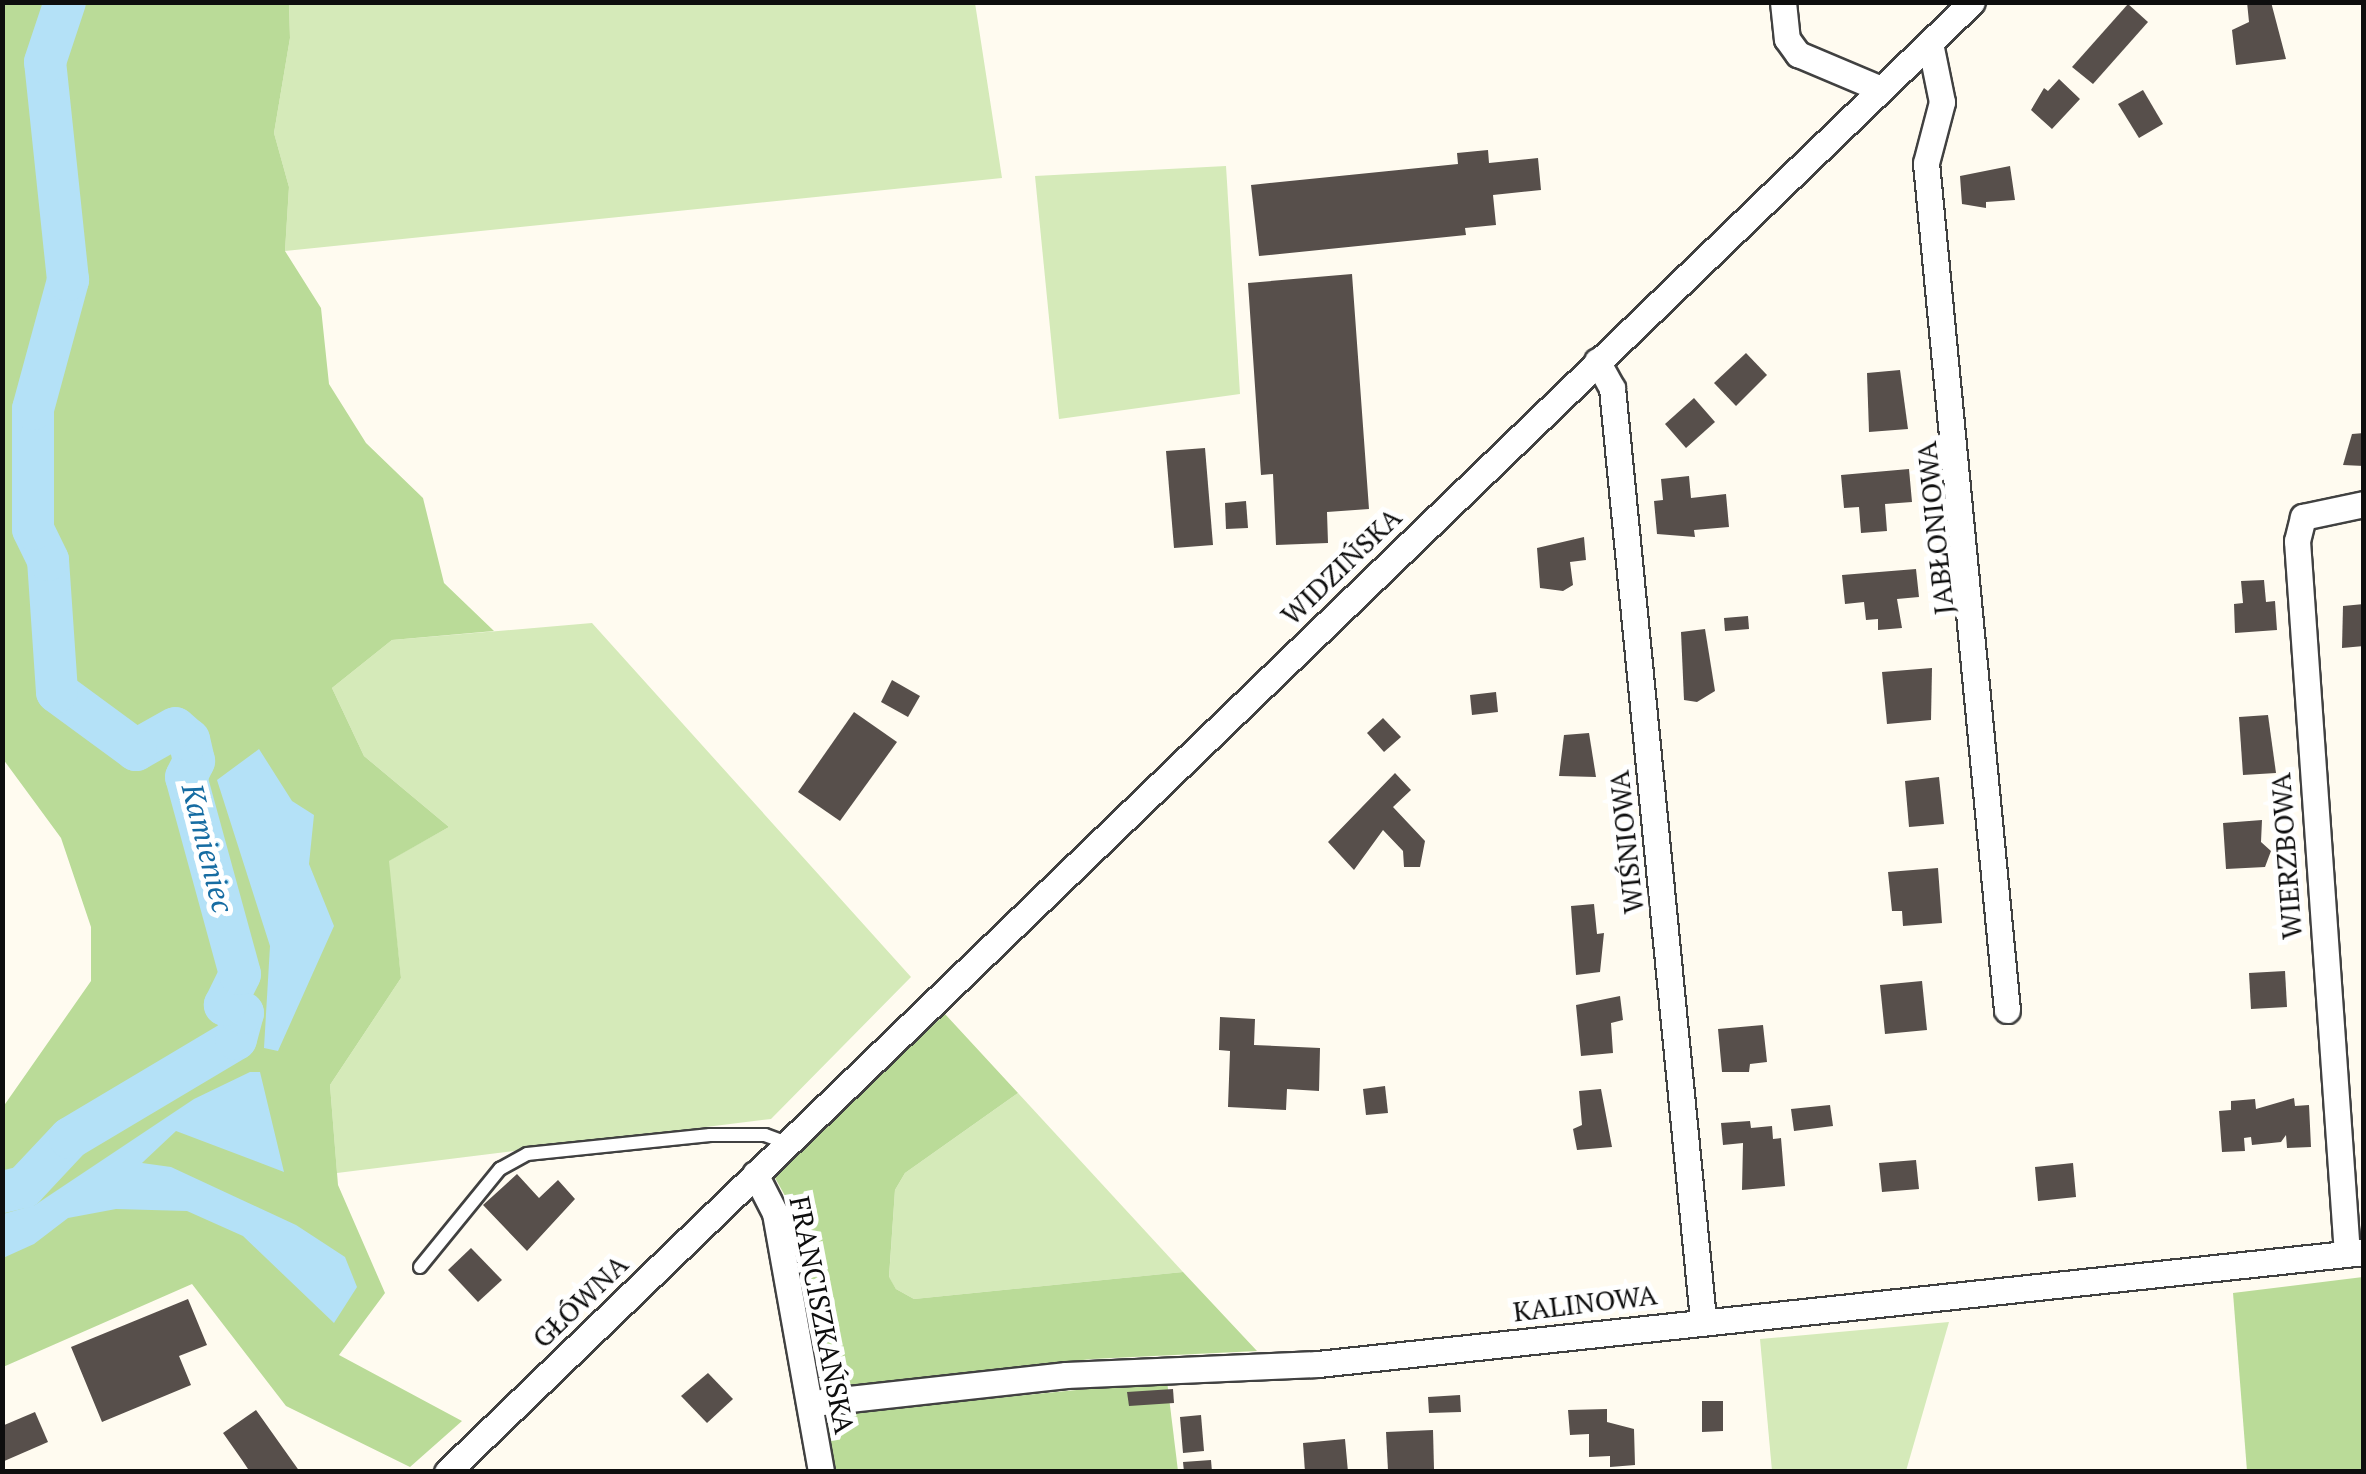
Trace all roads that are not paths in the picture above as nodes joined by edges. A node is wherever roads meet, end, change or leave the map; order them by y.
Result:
1 (1783, 2) edge
2 (1972, 2) edge
3 (1930, 43) junction
4 (1881, 89) junction
5 (1597, 361) junction
6 (2364, 504) edge
7 (2007, 1010) dead end
8 (787, 1143) junction
9 (754, 1174) junction
10 (2355, 1253) edge
11 (420, 1267) dead end
12 (1703, 1320) junction
13 (813, 1403) junction
14 (446, 1472) edge
15 (821, 1472) edge

1 - 4 street
2 - 3 street, WIDZIŃSKA
3 - 4 street, WIDZIŃSKA
3 - 7 street, JABŁONIOWA
4 - 5 street, WIDZIŃSKA
5 - 8 street, WIDZIŃSKA
5 - 12 street, WIŚNIOWA
6 - 10 street, WIERZBOWA
8 - 9 street, WIDZIŃSKA
8 - 11 lane
9 - 13 street, FRANCISZKAŃSKA
9 - 14 street, GŁÓWNA
10 - 12 street, KALINOWA
12 - 13 street, KALINOWA
13 - 15 street, FRANCISZKAŃSKA

